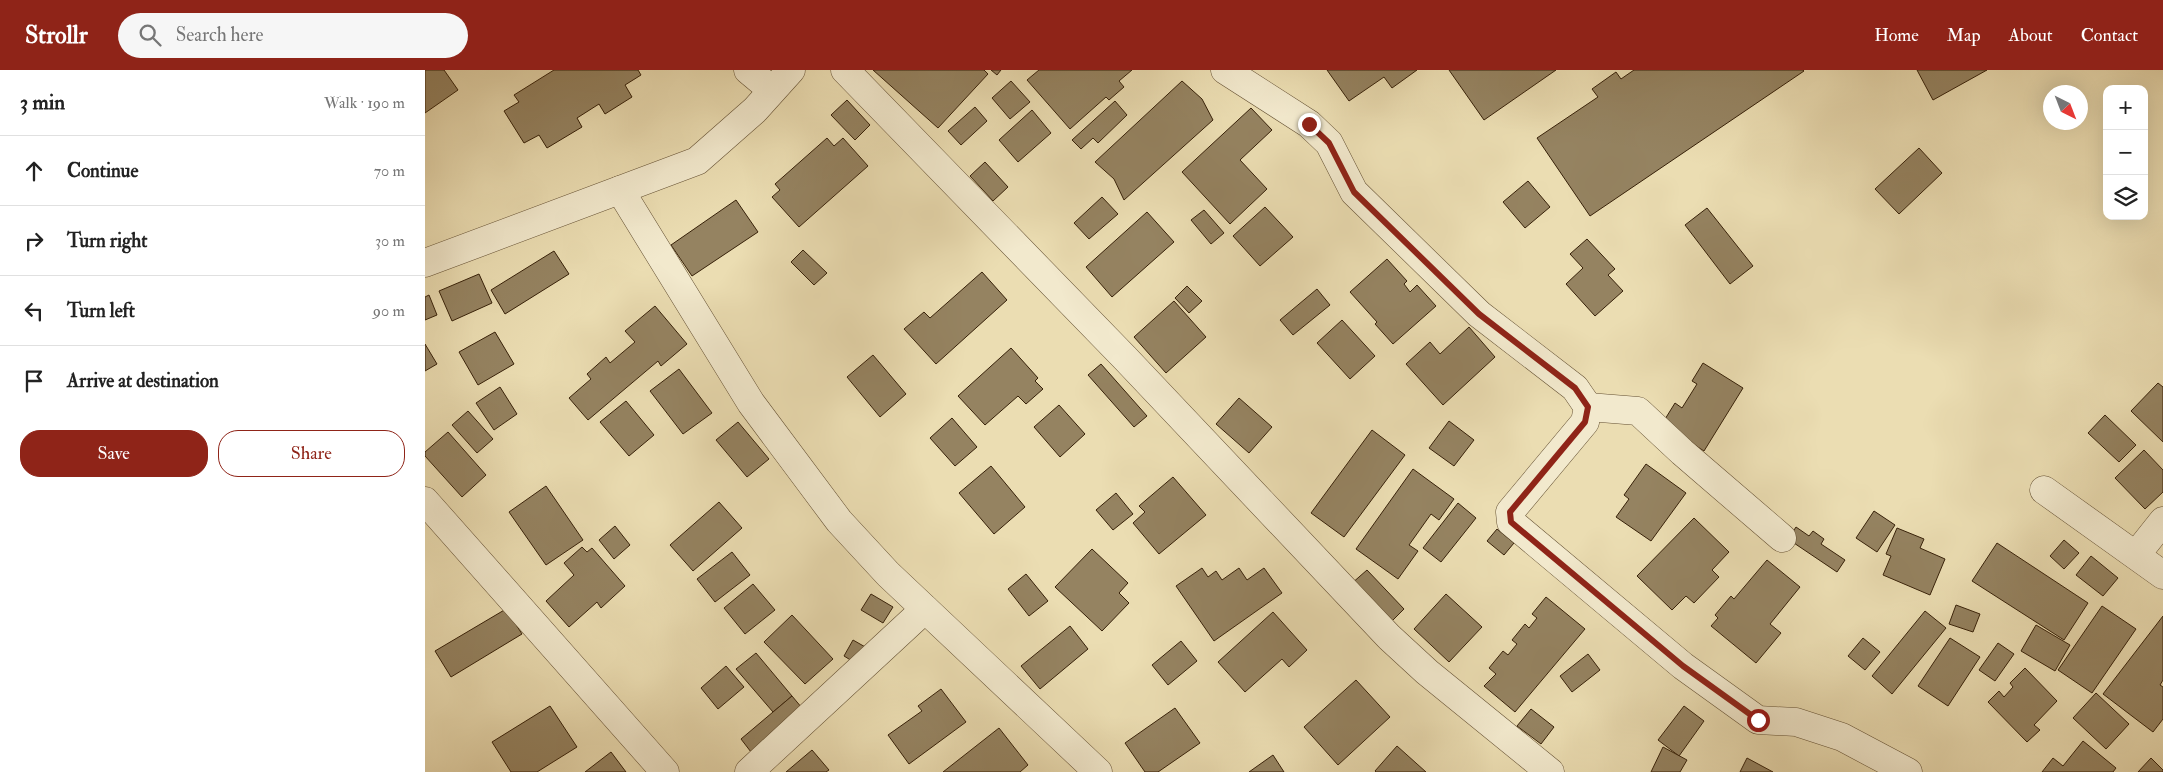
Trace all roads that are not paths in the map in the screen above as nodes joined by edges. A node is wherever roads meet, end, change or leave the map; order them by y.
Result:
1 (748, 70) edge
2 (791, 70) edge
3 (845, 70) edge
4 (1225, 70) edge
5 (772, 90) junction
6 (620, 190) junction
7 (425, 263) edge
8 (1588, 407) junction
9 (2044, 490) dead end
10 (425, 501) edge
11 (2163, 521) edge
12 (1782, 538) dead end
13 (2136, 555) junction
14 (2163, 575) edge
15 (925, 608) junction
16 (665, 772) edge
17 (749, 772) edge
18 (1098, 772) edge
19 (1550, 772) edge
20 (1908, 772) edge

1 - 5 street
2 - 5 street
3 - 19 street
4 - 8 street
5 - 6 street
6 - 7 street
6 - 15 street
8 - 12 street
8 - 20 street
9 - 13 street
10 - 16 street
11 - 13 street
13 - 14 street
15 - 17 street
15 - 18 street

